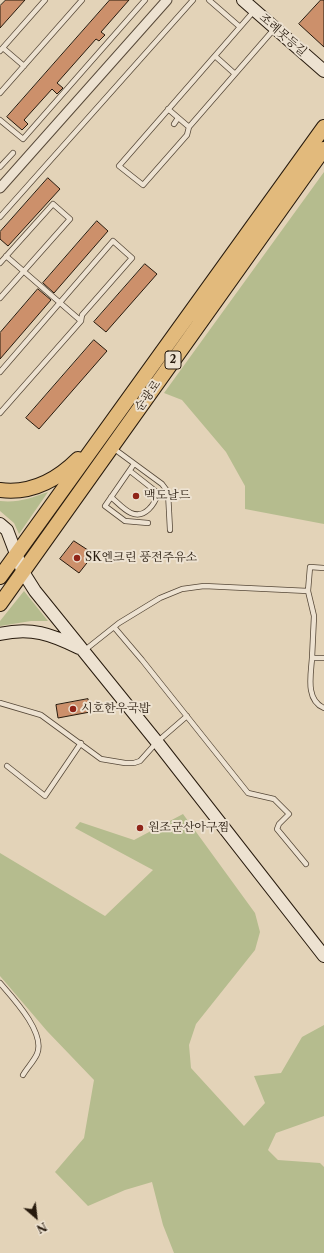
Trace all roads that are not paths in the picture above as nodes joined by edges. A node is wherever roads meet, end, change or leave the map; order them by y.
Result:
1 (45, 0) edge
2 (82, 0) edge
3 (145, 0) edge
4 (167, 0) edge
5 (193, 0) edge
6 (209, 0) edge
7 (243, 0) edge
8 (255, 10) junction
9 (240, 27) junction
10 (275, 28) junction
11 (2, 50) edge
12 (215, 56) junction
13 (24, 66) junction
14 (324, 70) edge
15 (235, 74) junction
16 (0, 93) edge
17 (168, 109) junction
18 (178, 118) junction
19 (0, 120) edge
20 (174, 124) dead end
21 (189, 127) junction
22 (324, 127) edge
23 (324, 149) edge
24 (13, 153) dead end
25 (0, 167) edge
26 (0, 188) edge
27 (0, 217) edge
28 (6, 256) junction
29 (0, 263) edge
30 (24, 271) junction
31 (0, 298) edge
32 (60, 303) junction
33 (81, 321) junction
34 (0, 372) edge
35 (0, 412) edge
36 (112, 447) junction
37 (94, 449) junction
38 (134, 464) junction
39 (130, 470) junction
40 (0, 490) edge
41 (111, 497) junction
42 (148, 523) dead end
43 (0, 524) edge
44 (170, 530) dead end
45 (15, 555) junction
46 (324, 568) edge
47 (23, 572) junction
48 (0, 578) edge
49 (308, 591) junction
50 (0, 604) edge
51 (114, 627) junction
52 (0, 634) edge
53 (83, 651) junction
54 (312, 658) junction
55 (324, 658) edge
56 (0, 703) edge
57 (324, 708) edge
58 (187, 716) junction
59 (157, 742) junction
60 (81, 743) junction
61 (7, 766) dead end
62 (306, 864) dead end
63 (324, 956) edge
64 (0, 983) edge
65 (23, 1075) dead end

1 - 11 lane
2 - 13 lane
3 - 19 lane
4 - 26 street
5 - 27 lane
6 - 9 lane
7 - 8 street, 조례못등길
8 - 9 lane
8 - 10 street, 조례못등길
9 - 12 lane
10 - 14 street, 조례못등길
10 - 15 lane
11 - 13 lane
12 - 15 lane
12 - 17 lane
13 - 16 lane
15 - 21 lane
17 - 18 lane
17 - 21 lane
18 - 20 lane
18 - 21 lane
22 - 37 main road, 순광로 / 2
23 - 36 main road, 순광로 / 2
24 - 25 lane
28 - 29 lane
28 - 30 lane
28 - 30 lane
30 - 31 lane
30 - 32 lane
32 - 33 lane
32 - 33 lane
32 - 34 lane
33 - 35 lane
36 - 38 lane
36 - 47 main road, 순광로 / 2
37 - 40 main road
37 - 45 main road, 순광로 / 2
38 - 39 lane
38 - 44 lane
39 - 41 lane
39 - 41 lane
41 - 42 lane
43 - 45 street
45 - 47 street
45 - 48 main road, 순광로 / 2
46 - 49 lane
47 - 50 main road, 순광로 / 2
47 - 53 street
49 - 51 lane
49 - 54 lane
51 - 53 lane
51 - 58 lane
52 - 53 street
53 - 59 street
54 - 55 lane
54 - 57 lane
56 - 60 lane
58 - 59 lane
58 - 62 lane
59 - 60 lane
59 - 63 street
60 - 61 lane
64 - 65 lane

